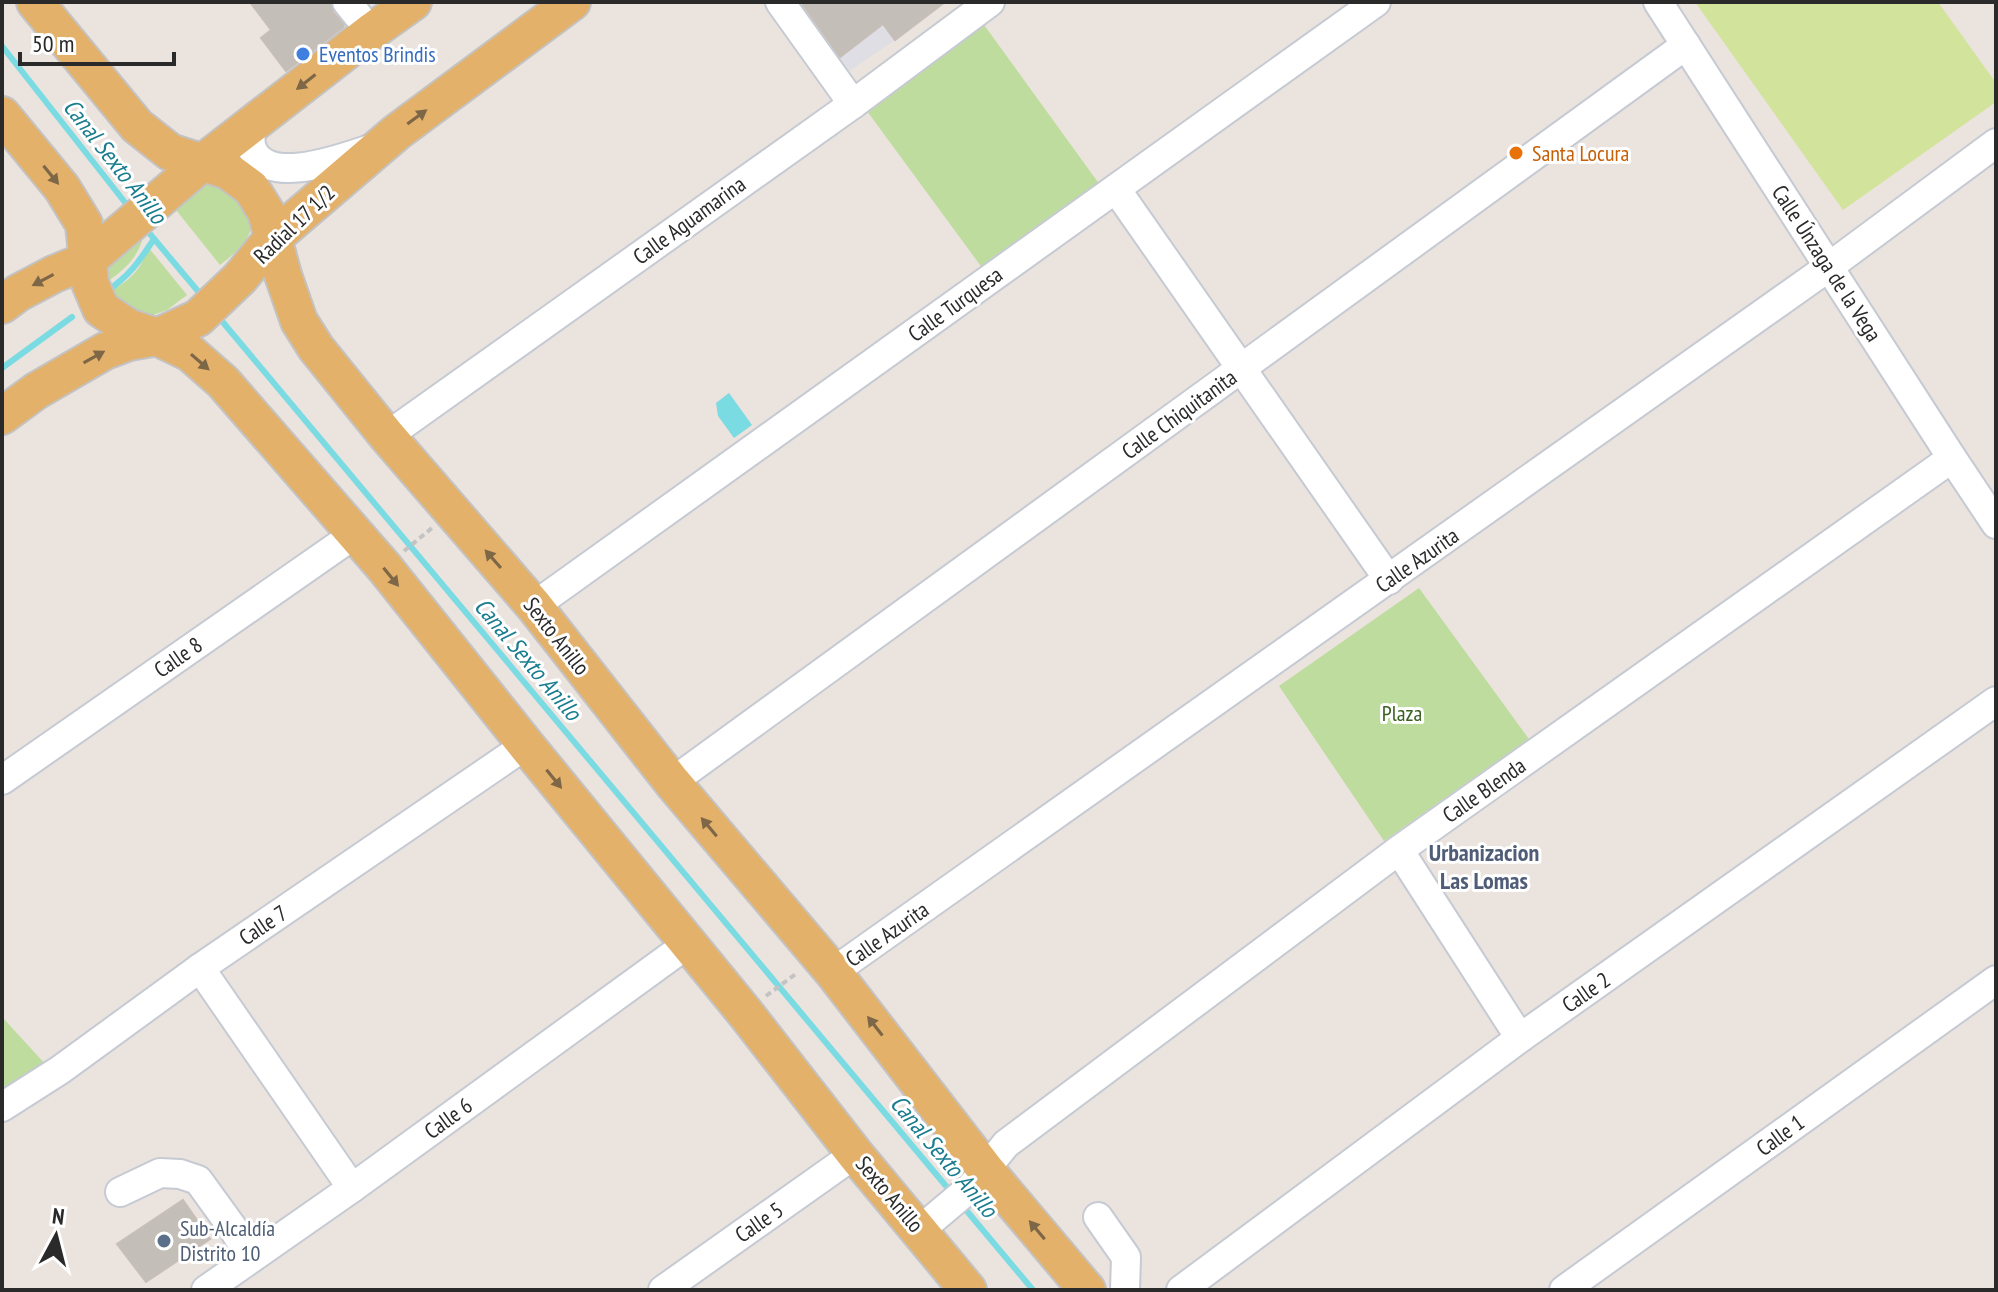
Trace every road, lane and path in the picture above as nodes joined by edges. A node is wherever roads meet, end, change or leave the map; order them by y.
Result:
1 (35, 2) edge
2 (347, 2) edge
3 (413, 2) edge
4 (572, 2) edge
5 (780, 2) edge
6 (990, 2) edge
7 (1376, 2) edge
8 (1658, 2) edge
9 (371, 32) junction
10 (1686, 45) junction
11 (853, 104) junction
12 (2, 115) edge
13 (251, 125) junction
14 (1996, 143) edge
15 (381, 146) junction
16 (202, 163) junction
17 (1116, 189) junction
18 (272, 239) junction
19 (88, 260) junction
20 (1830, 266) junction
21 (2, 305) edge
22 (157, 337) junction
23 (1242, 368) junction
24 (2, 416) edge
25 (387, 436) junction
26 (1952, 458) junction
27 (1996, 524) edge
28 (436, 525) dead end
29 (355, 534) junction
30 (395, 559) dead end
31 (1389, 580) junction
32 (534, 606) junction
33 (1996, 701) edge
34 (526, 745) junction
35 (2, 780) edge
36 (672, 782) junction
37 (1399, 850) junction
38 (689, 943) junction
39 (200, 968) junction
40 (818, 970) junction
41 (1996, 980) edge
42 (762, 999) dead end
43 (1520, 1038) junction
44 (2, 1107) edge
45 (855, 1154) junction
46 (978, 1178) junction
47 (352, 1188) junction
48 (120, 1192) dead end
49 (1098, 1217) dead end
50 (929, 1223) junction
51 (251, 1258) junction
52 (218, 1287) edge
53 (663, 1290) edge
54 (968, 1290) edge
55 (1087, 1290) edge
56 (1125, 1290) edge
57 (1181, 1290) edge
58 (1564, 1290) edge

1 - 16 main road, Sexto Anillo
2 - 9 street
3 - 9 main road
15 -> 4 main road, Radial 17 1/2
5 - 11 street
6 - 11 street, Calle Aguamarina
7 - 17 street, Calle Turquesa
8 - 10 street, Calle Únzaga de la Vega
9 -> 13 main road
10 - 20 street, Calle Únzaga de la Vega
10 - 23 street, Calle Chiquitanita
11 - 25 street, Calle Aguamarina
12 -> 19 main road, Sexto Anillo
13 - 15 street
13 - 16 main road
14 - 20 street, Calle Azurita
15 - 18 main road, Radial 17 1/2
16 - 18 main road, Sexto Anillo
16 - 19 main road
17 - 23 street
17 - 32 street, Calle Turquesa
18 - 22 main road, Radial 17 1/2
18 - 25 main road, Sexto Anillo
19 -> 21 main road
19 - 22 main road, Sexto Anillo
20 - 26 street, Calle Únzaga de la Vega
20 - 31 street, Calle Azurita
24 -> 22 main road, Radial 17 1/2
22 -> 29 main road, Sexto Anillo
23 - 31 street
23 - 36 street, Calle Chiquitanita
32 -> 25 main road, Sexto Anillo
26 - 27 street, Calle Únzaga de la Vega
26 - 37 street, Calle Blenda
28 - 30 path
29 -> 34 main road, Sexto Anillo
29 - 35 street, Calle 8
31 - 40 street, Calle Azurita
32 - 36 main road, Sexto Anillo
33 - 43 street, Calle 2
34 -> 38 main road, Sexto Anillo
34 - 39 street, Calle 7
40 -> 36 main road, Sexto Anillo
37 - 43 street
37 - 46 street, Calle Blenda
38 - 45 main road, Sexto Anillo
38 - 47 street, Calle 6
39 - 44 street, Calle 7
39 - 47 street
40 - 42 path
46 -> 40 main road, Sexto Anillo
41 - 58 street, Calle 1
43 - 57 street, Calle 2
45 - 50 main road, Sexto Anillo
45 - 53 street, Calle 5
46 - 50 street, Calle Blenda
55 -> 46 main road, Sexto Anillo
47 - 51 street, Calle 6
48 - 51 street
49 - 56 street
50 - 54 main road, Sexto Anillo
51 - 52 street, Calle 6

